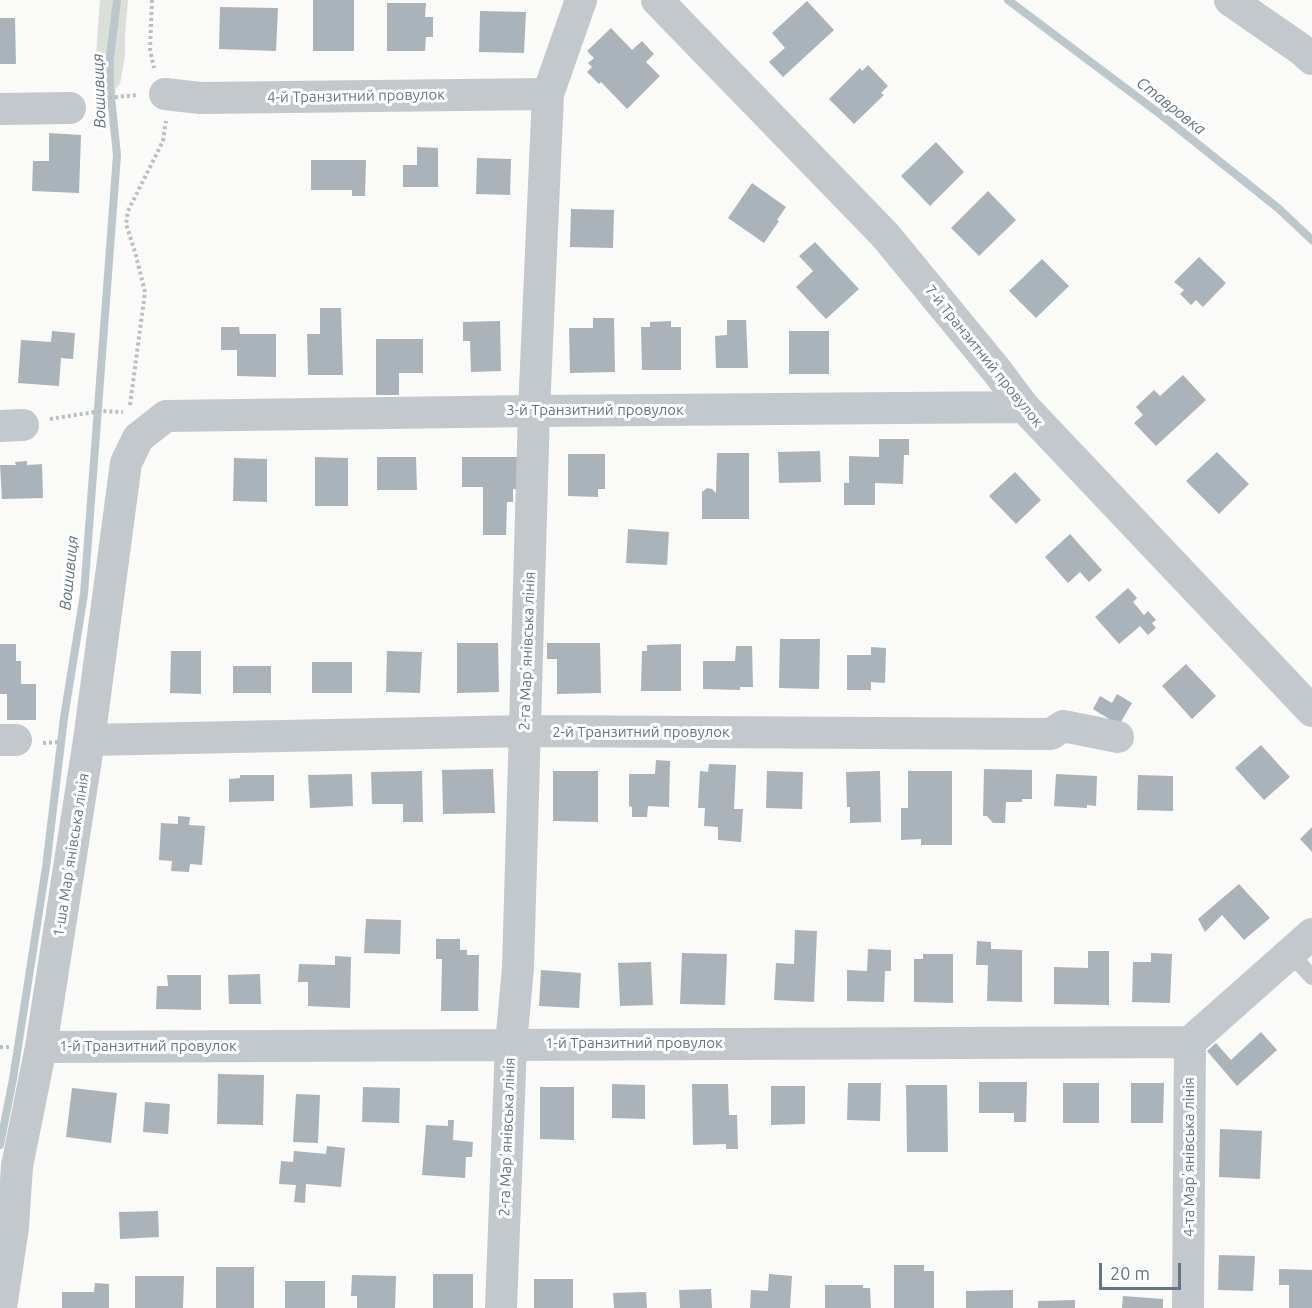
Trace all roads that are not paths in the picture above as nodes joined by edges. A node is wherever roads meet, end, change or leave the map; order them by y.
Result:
1 (580, 0) edge
2 (657, 0) edge
3 (1230, 0) edge
4 (1312, 59) edge
5 (165, 94) road end
6 (548, 94) junction
7 (82, 104) road end
8 (0, 109) edge
9 (1024, 407) junction
10 (534, 411) junction
11 (166, 416) joint
12 (1312, 711) edge
13 (525, 731) junction
14 (1118, 737) dead end
15 (89, 740) junction
16 (1301, 944) edge
17 (1312, 977) edge
18 (1190, 1042) junction
19 (511, 1044) junction
20 (41, 1047) junction
21 (3, 1275) edge
22 (1, 1308) edge
23 (501, 1308) edge
24 (1188, 1308) edge

1 - 6 street, 2-га Марʼянівська лінія
2 - 9 street, 7-й Транзитний провулок
3 - 4 street
5 - 6 street, 4-й Транзитний провулок
6 - 10 street, 2-га Марʼянівська лінія
7 - 8 street
9 - 10 street, 3-й Транзитний провулок
9 - 12 street, 7-й Транзитний провулок
10 - 11 street, 3-й Транзитний провулок
10 - 13 street, 2-га Марʼянівська лінія
11 - 15 street, 1-ша Марʼянівська лінія
13 - 14 street, 2-й Транзитний провулок
13 - 15 street, 2-й Транзитний провулок
13 - 19 street, 2-га Марʼянівська лінія
15 - 20 street, 1-ша Марʼянівська лінія
16 - 17 lane
16 - 18 street
18 - 19 street, 1-й Транзитний провулок
18 - 24 street, 4-та Марʼянівська лінія
19 - 20 street, 1-й Транзитний провулок
19 - 23 street, 2-га Марʼянівська лінія
20 - 21 street, 1-ша Марʼянівська лінія
21 - 22 street, 1-ша Марʼянівська лінія

